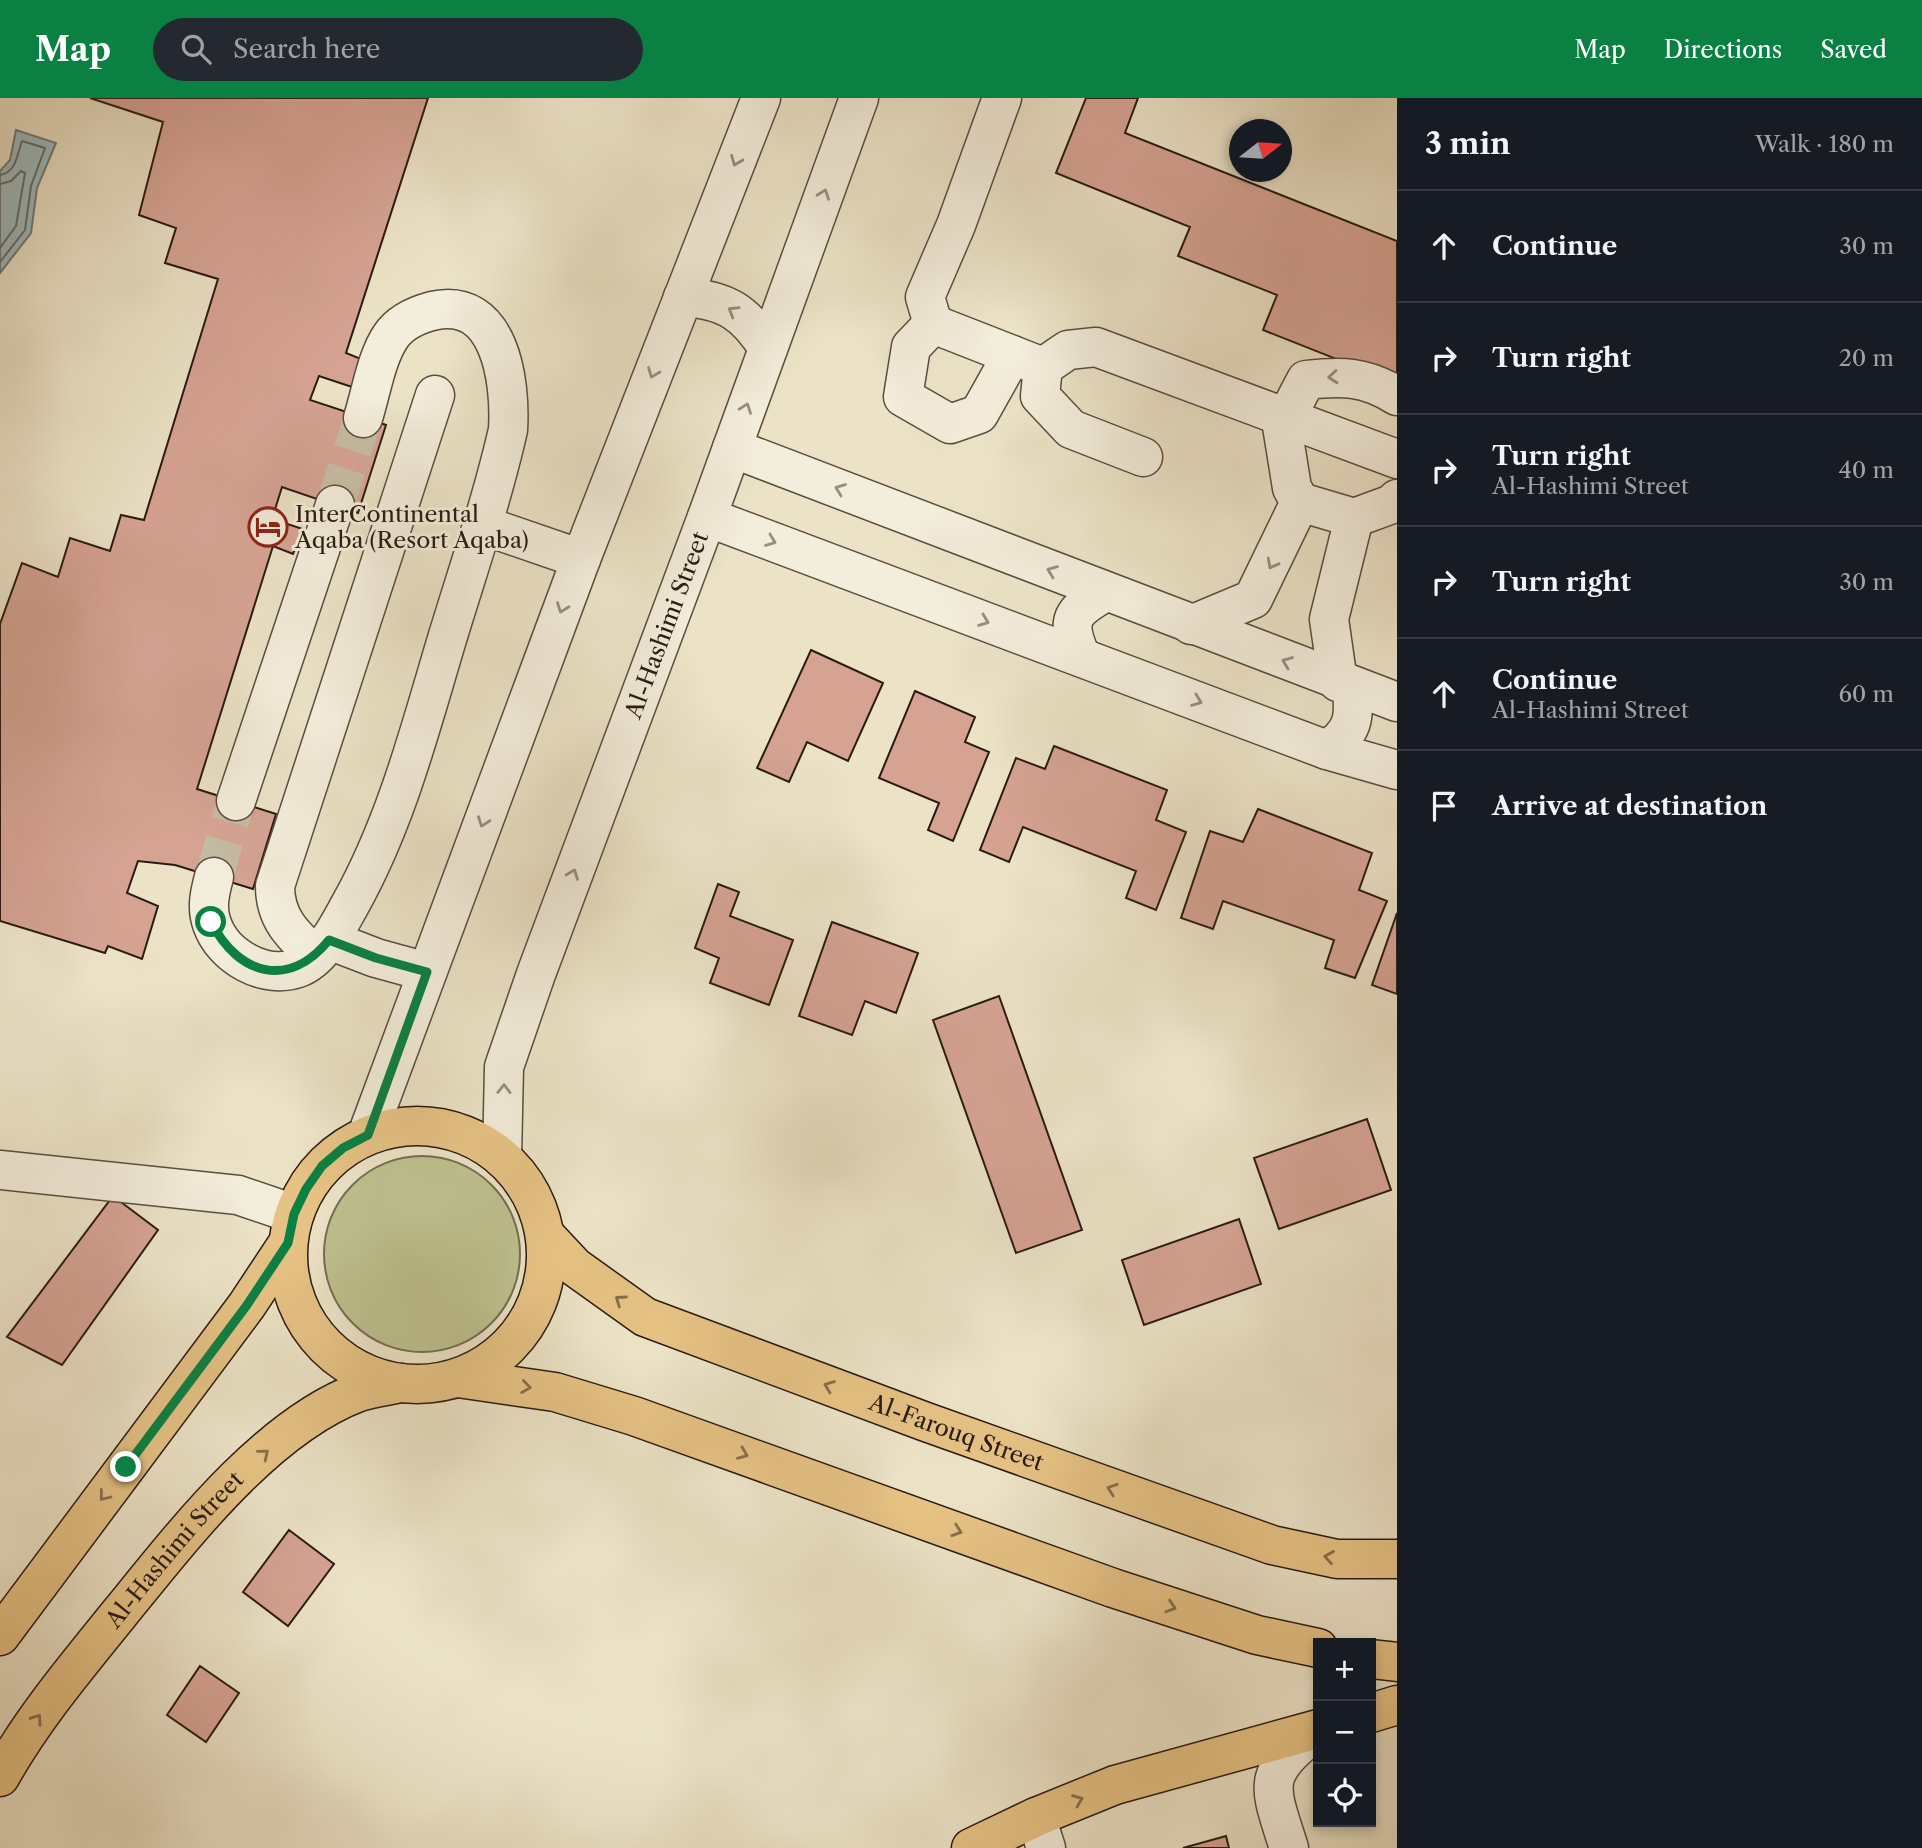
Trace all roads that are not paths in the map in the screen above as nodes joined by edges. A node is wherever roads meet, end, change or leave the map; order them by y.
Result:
1 (761, 98) edge
2 (859, 98) edge
3 (1002, 98) edge
4 (683, 297) junction
5 (933, 324) junction
6 (768, 348) junction
7 (1028, 361) junction
8 (435, 395) dead end
9 (1397, 396) edge
10 (1287, 416) junction
11 (363, 418) tunnel mouth
12 (732, 447) junction
13 (1143, 457) dead end
14 (1397, 459) edge
15 (1397, 499) edge
16 (1300, 502) junction
17 (335, 505) tunnel mouth
18 (707, 517) junction
19 (1354, 519) junction
20 (482, 525) junction
21 (580, 559) junction
22 (1105, 592) junction
23 (1191, 625) junction
24 (1081, 657) junction
25 (1344, 684) junction
26 (1397, 702) edge
27 (1327, 750) junction
28 (1397, 770) edge
29 (236, 801) tunnel mouth
30 (214, 877) tunnel mouth
31 (322, 948) junction
32 (427, 972) junction
33 (368, 1135) junction
34 (502, 1158) junction
35 (0, 1170) edge
36 (291, 1228) junction
37 (545, 1235) junction
38 (458, 1378) junction
39 (401, 1383) junction
40 (1397, 1559) edge
41 (0, 1636) edge
42 (1313, 1647) edge
43 (1376, 1659) edge
44 (1397, 1662) edge
45 (1397, 1705) edge
46 (1376, 1711) edge
47 (1313, 1731) edge
48 (1313, 1734) edge
49 (0, 1776) edge
50 (1041, 1832) edge
51 (971, 1848) edge
52 (1289, 1848) edge

1 -> 4 street
6 -> 2 street, Al-Hashimi Street
3 - 5 street
6 -> 4 street
4 -> 21 street
5 - 7 street
5 - 7 street
12 -> 6 street, Al-Hashimi Street
7 - 10 street
7 - 13 street
8 - 31 street
9 -> 10 street
10 - 14 street
10 - 16 street
11 - 20 street
12 - 18 street, Al-Hashimi Street
22 -> 12 street
15 - 19 street
16 - 19 street
16 -> 23 street
17 - 29 street
18 -> 24 street
34 -> 18 street, Al-Hashimi Street
19 - 25 street
20 - 21 street
20 - 31 street
21 -> 32 street
22 - 23 street
22 - 24 street
25 -> 23 street
24 -> 27 street
25 - 26 street
25 - 27 street
27 - 28 street
30 - 31 street
31 - 32 street
32 - 33 street
33 - 34 main road
33 - 36 main road
34 - 37 main road
35 - 36 street
36 - 39 main road
36 -> 41 main road
37 - 38 main road
40 -> 37 main road, Al-Farouq Street
38 - 39 main road
38 -> 42 main road
49 -> 39 main road, Al-Hashimi Street
43 - 44 main road
45 - 46 main road
50 -> 47 main road
48 - 52 street
50 - 51 main road

